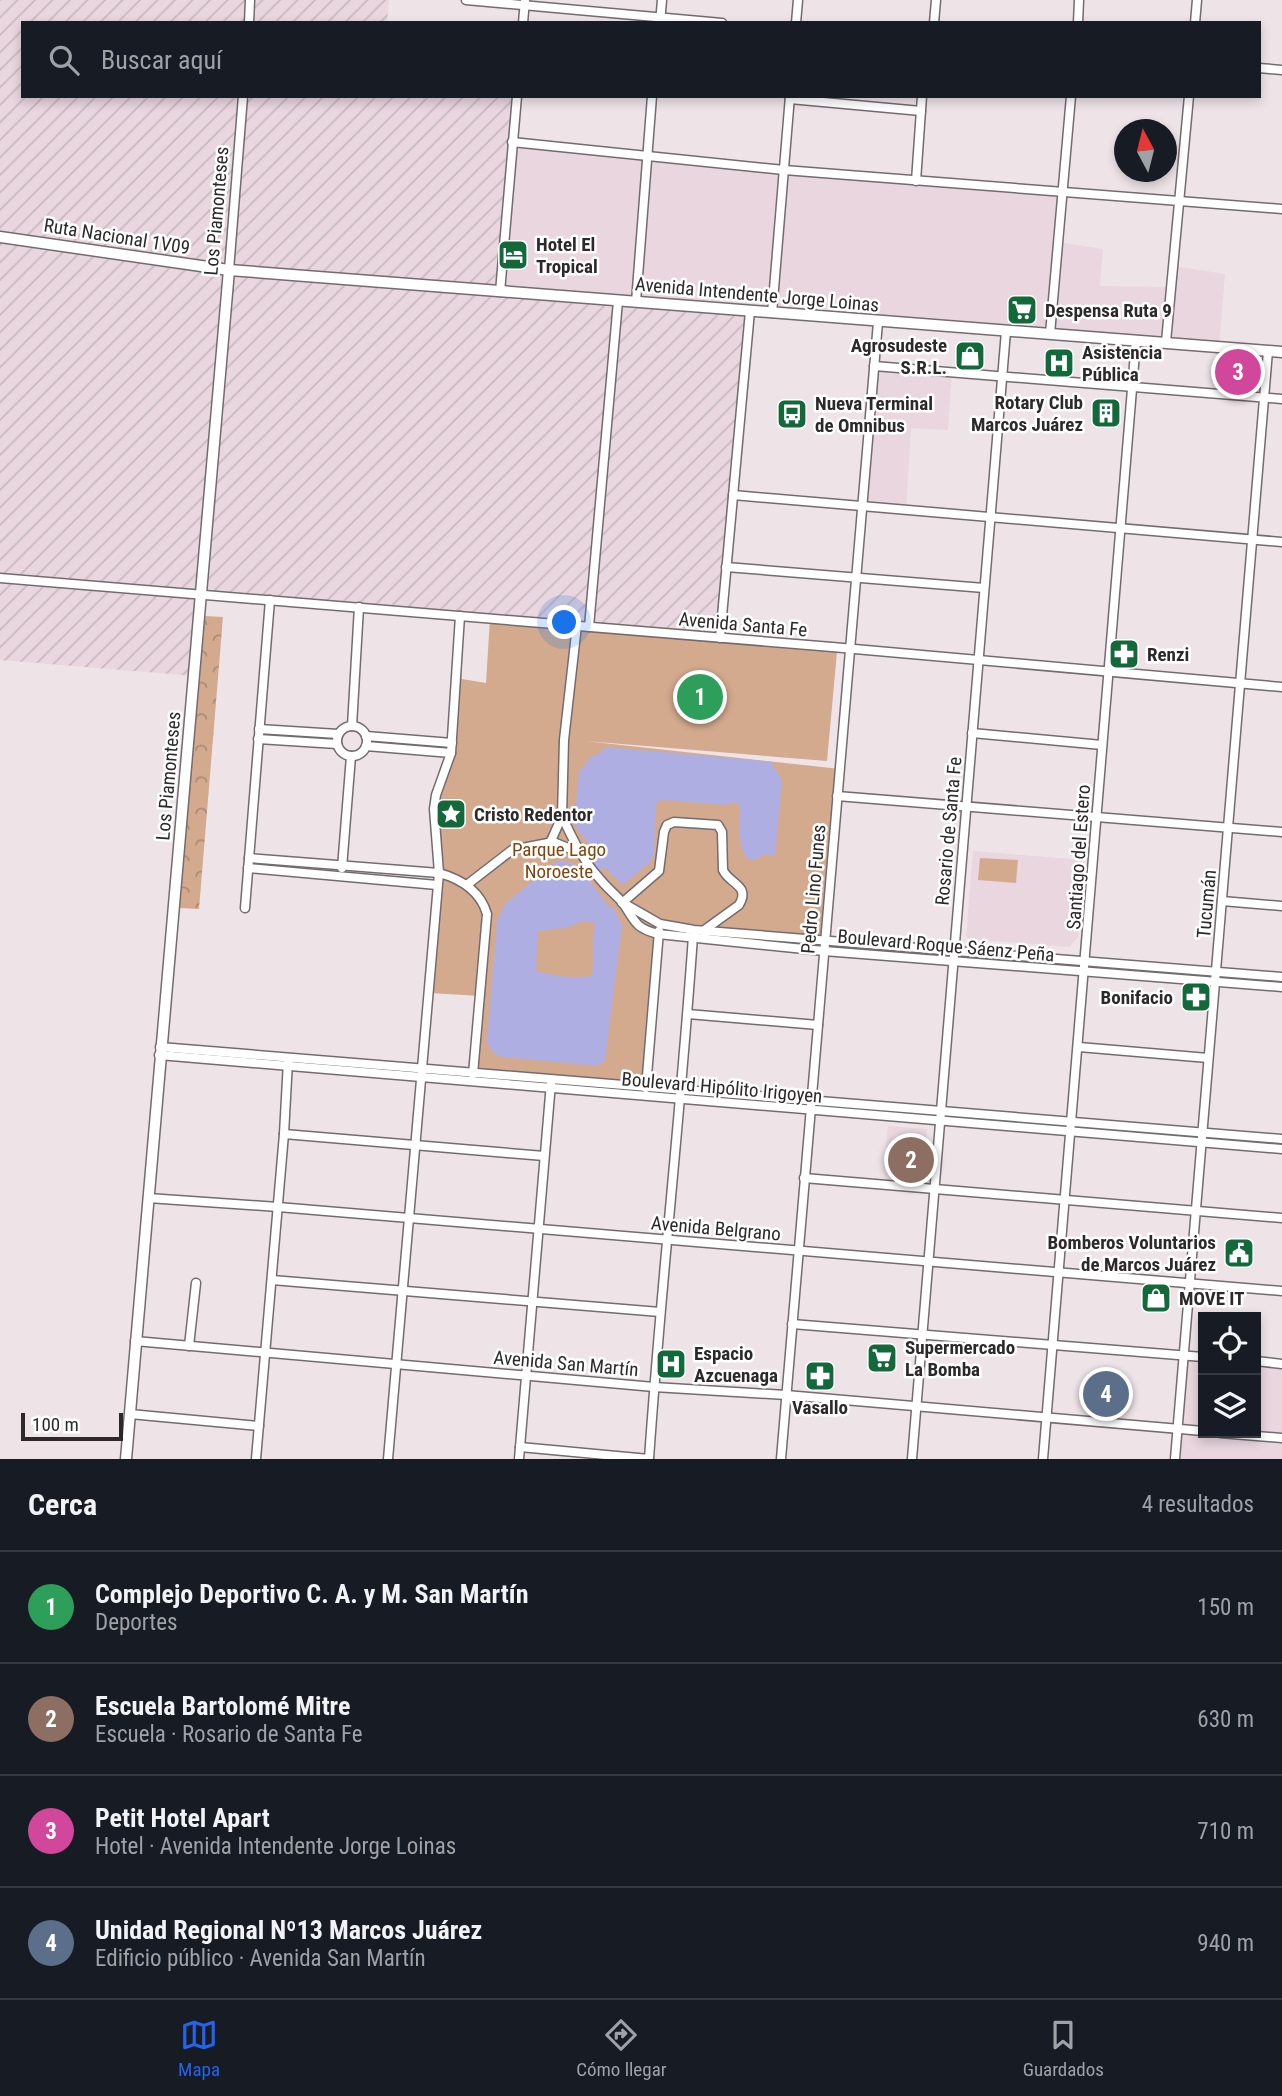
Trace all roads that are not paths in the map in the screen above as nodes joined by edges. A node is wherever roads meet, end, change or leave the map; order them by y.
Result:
1 (250, 0) edge
2 (466, 0) edge
3 (662, 0) edge
4 (798, 0) edge
5 (936, 0) edge
6 (1080, 0) edge
7 (1197, 0) edge
8 (525, 3) edge
9 (660, 20) edge
10 (249, 21) edge
11 (523, 21) edge
12 (681, 21) edge
13 (796, 21) edge
14 (934, 21) edge
15 (1078, 21) edge
16 (1195, 21) edge
17 (1261, 68) edge
18 (1282, 70) edge
19 (243, 98) edge
20 (517, 98) edge
21 (652, 98) edge
22 (790, 98) edge
23 (922, 98) edge
24 (1071, 98) edge
25 (1189, 98) edge
26 (921, 111) junction
27 (512, 142) junction
28 (647, 154) junction
29 (784, 170) junction
30 (916, 181) junction
31 (1062, 193) junction
32 (1179, 201) junction
33 (1282, 209) edge
34 (0, 237) edge
35 (229, 270) junction
36 (500, 292) junction
37 (618, 301) junction
38 (636, 302) junction
39 (750, 311) junction
40 (772, 313) junction
41 (878, 322) junction
42 (1006, 331) junction
43 (1050, 334) junction
44 (1136, 341) junction
45 (1166, 342) junction
46 (1268, 351) junction
47 (1282, 352) edge
48 (874, 366) junction
49 (1002, 376) junction
50 (1132, 388) junction
51 (1264, 398) junction
52 (1282, 399) edge
53 (733, 495) junction
54 (861, 505) junction
55 (990, 517) junction
56 (1121, 529) junction
57 (1252, 540) junction
58 (1282, 542) edge
59 (726, 567) junction
60 (856, 576) junction
61 (0, 578) edge
62 (984, 588) junction
63 (201, 594) junction
64 (270, 600) junction
65 (359, 607) junction
66 (460, 616) junction
67 (577, 625) junction
68 (589, 626) junction
69 (720, 638) junction
70 (849, 649) junction
71 (978, 660) junction
72 (1108, 671) junction
73 (1240, 684) junction
74 (1282, 687) edge
75 (352, 726) junction
76 (260, 729) junction
77 (972, 733) junction
78 (338, 734) junction
79 (258, 739) junction
80 (366, 741) junction
81 (337, 744) junction
82 (1102, 745) junction
83 (452, 748) junction
84 (351, 756) junction
85 (837, 796) junction
86 (966, 806) junction
87 (562, 816) junction
88 (1097, 817) junction
89 (1228, 828) junction
90 (1282, 832) edge
91 (551, 841) junction
92 (579, 852) junction
93 (249, 858) junction
94 (342, 865) junction
95 (248, 868) junction
96 (439, 873) junction
97 (341, 876) junction
98 (468, 884) junction
99 (437, 885) junction
100 (1222, 901) junction
101 (622, 903) junction
102 (1282, 906) edge
103 (245, 908) dead end
104 (660, 924) junction
105 (704, 930) junction
106 (658, 934) junction
107 (693, 934) junction
108 (825, 939) junction
109 (824, 951) junction
110 (954, 951) junction
111 (953, 961) junction
112 (1085, 961) junction
113 (1216, 971) junction
114 (1084, 972) junction
115 (1282, 977) edge
116 (1215, 982) junction
117 (1282, 987) edge
118 (688, 1014) junction
119 (818, 1025) junction
120 (1079, 1047) junction
121 (160, 1051) junction
122 (1208, 1058) junction
123 (288, 1061) junction
124 (421, 1073) junction
125 (473, 1074) junction
126 (550, 1084) junction
127 (646, 1088) junction
128 (681, 1094) junction
129 (811, 1099) junction
130 (810, 1110) junction
131 (941, 1110) junction
132 (940, 1121) junction
133 (1072, 1121) junction
134 (1071, 1132) junction
135 (1202, 1133) junction
136 (284, 1134) junction
137 (1282, 1139) edge
138 (1201, 1143) junction
139 (414, 1145) junction
140 (1282, 1149) edge
141 (544, 1156) junction
142 (804, 1178) junction
143 (934, 1189) junction
144 (148, 1198) junction
145 (1065, 1200) junction
146 (278, 1207) junction
147 (1196, 1211) junction
148 (409, 1218) junction
149 (1282, 1218) edge
150 (537, 1230) junction
151 (667, 1240) junction
152 (799, 1251) junction
153 (928, 1261) junction
154 (1059, 1273) junction
155 (272, 1280) junction
156 (196, 1283) dead end
157 (1189, 1283) junction
158 (402, 1290) junction
159 (1282, 1291) edge
160 (531, 1301) junction
161 (660, 1312) junction
162 (792, 1324) junction
163 (922, 1334) junction
164 (135, 1341) junction
165 (1054, 1345) junction
166 (189, 1346) junction
167 (265, 1352) junction
168 (1183, 1355) junction
169 (1198, 1356) edge
170 (1261, 1362) edge
171 (395, 1364) junction
172 (1282, 1364) edge
173 (525, 1375) junction
174 (654, 1387) junction
175 (786, 1395) junction
176 (916, 1407) junction
177 (130, 1414) junction
178 (1047, 1418) junction
179 (259, 1426) junction
180 (1177, 1429) junction
181 (1198, 1431) edge
182 (1261, 1436) edge
183 (1282, 1438) edge
184 (520, 1447) junction
185 (127, 1459) edge
186 (256, 1459) edge
187 (388, 1459) edge
188 (519, 1459) edge
189 (649, 1459) edge
190 (781, 1459) edge
191 (912, 1459) edge
192 (1043, 1459) edge
193 (1175, 1459) edge

1 - 10 street
2 - 8 street
3 - 9 street
4 - 13 street
5 - 14 street
6 - 15 street
7 - 16 street
8 - 9 street
8 - 11 street
9 - 12 street
17 - 18 street
19 - 35 street, Los Piamonteses
20 - 27 street
21 - 28 street
22 - 26 street
22 - 29 street
23 - 26 street
24 - 31 street
25 - 32 street
26 - 30 street
27 - 28 street
27 - 36 street
28 - 29 street
28 - 38 street
29 - 30 street
29 - 40 street
30 - 31 street
31 - 32 street
31 - 43 street
32 - 33 street
32 - 45 street
34 - 35 main road, Ruta Nacional 1V09
35 - 36 main road, Avenida Intendente Jorge Loinas
35 - 63 main road, Los Piamonteses
36 - 37 main road, Avenida Intendente Jorge Loinas
37 - 38 main road, Avenida Intendente Jorge Loinas
37 - 68 street
38 - 39 main road, Avenida Intendente Jorge Loinas
39 - 40 main road, Avenida Intendente Jorge Loinas
39 - 53 street
40 - 41 main road, Avenida Intendente Jorge Loinas
41 - 42 main road, Avenida Intendente Jorge Loinas
41 - 48 street, Pedro Lino Funes
42 - 43 main road, Avenida Intendente Jorge Loinas
42 - 49 street, Rosario de Santa Fe
43 - 44 main road, Avenida Intendente Jorge Loinas
44 - 45 main road, Avenida Intendente Jorge Loinas
44 - 50 street, Santiago del Estero
45 - 46 main road, Avenida Intendente Jorge Loinas
46 - 47 main road, Avenida Intendente Jorge Loinas
46 - 51 street, Tucumán
48 - 49 street
48 - 54 street, Pedro Lino Funes
49 - 50 street
49 - 55 street, Rosario de Santa Fe
50 - 51 street
50 - 56 street, Santiago del Estero
51 - 52 street
51 - 57 street, Tucumán
53 - 54 street
53 - 59 street
54 - 55 street
54 - 60 street, Pedro Lino Funes
55 - 56 street
55 - 62 street, Rosario de Santa Fe
56 - 57 street
56 - 72 street, Santiago del Estero
57 - 58 street
57 - 73 street, Tucumán
59 - 60 street
59 - 69 street
60 - 62 street
60 - 70 street, Pedro Lino Funes
61 - 63 street, Avenida Santa Fe
62 - 71 street, Rosario de Santa Fe
63 - 64 street, Avenida Santa Fe
63 - 121 main road, Los Piamonteses
64 - 65 street, Avenida Santa Fe
64 - 76 street
65 - 66 street, Avenida Santa Fe
65 - 75 street
66 - 67 street, Avenida Santa Fe
66 - 83 street
67 - 68 street, Avenida Santa Fe
67 - 87 street
68 - 69 street, Avenida Santa Fe
69 - 70 street, Avenida Santa Fe
70 - 71 street, Avenida Santa Fe
70 - 85 street, Pedro Lino Funes
71 - 72 street, Avenida Santa Fe
71 - 77 street, Rosario de Santa Fe
72 - 73 street, Avenida Santa Fe
72 - 82 street, Santiago del Estero
73 - 74 street, Avenida Santa Fe
73 - 89 street, Tucumán
75 - 78 street
75 - 80 street
76 - 78 street
76 - 79 street
77 - 82 street
77 - 86 street, Rosario de Santa Fe
78 - 81 street
79 - 81 street
79 - 93 street
80 - 83 street
80 - 84 street
81 - 84 street
82 - 88 street, Santiago del Estero
83 - 96 street
84 - 94 street
85 - 86 street
85 - 108 street, Pedro Lino Funes
86 - 88 street
86 - 110 street, Rosario de Santa Fe
87 - 91 street
87 - 92 street, Boulevard Roque Sáenz Peña
88 - 89 street
88 - 112 street, Santiago del Estero
89 - 90 street
89 - 100 street, Tucumán
91 - 92 street
91 - 98 street
92 - 101 street, Boulevard Roque Sáenz Peña
93 - 94 street
93 - 95 street
94 - 96 street
94 - 97 street
95 - 97 street
95 - 103 street
96 - 98 street
96 - 99 street
97 - 99 street
98 - 125 street
99 - 124 street
100 - 102 street
100 - 113 street, Tucumán
101 - 104 street, Boulevard Roque Sáenz Peña
101 - 105 street
101 - 106 street, Boulevard Roque Sáenz Peña
104 - 106 street
104 - 107 street, Boulevard Roque Sáenz Peña
105 - 107 street, Boulevard Roque Sáenz Peña
105 - 108 street, Boulevard Roque Sáenz Peña
106 - 107 street, Boulevard Roque Sáenz Peña
106 - 127 street
107 - 109 street, Boulevard Roque Sáenz Peña
107 - 118 street
108 - 109 street, Pedro Lino Funes
108 - 110 street, Boulevard Roque Sáenz Peña
109 - 111 street, Boulevard Roque Sáenz Peña
109 - 119 street, Pedro Lino Funes
110 - 111 street, Rosario de Santa Fe
110 - 112 street, Boulevard Roque Sáenz Peña
111 - 114 street, Boulevard Roque Sáenz Peña
111 - 131 street, Rosario de Santa Fe
112 - 113 street, Boulevard Roque Sáenz Peña
112 - 114 street, Santiago del Estero
113 - 115 street, Boulevard Roque Sáenz Peña
113 - 116 street, Tucumán
114 - 116 street, Boulevard Roque Sáenz Peña
114 - 120 street, Santiago del Estero
116 - 117 street, Boulevard Roque Sáenz Peña
116 - 122 street, Tucumán
118 - 119 street
118 - 128 street
119 - 129 street, Pedro Lino Funes
120 - 122 street
120 - 133 street, Santiago del Estero
121 - 123 street, Boulevard Hipólito Irigoyen
121 - 144 main road, Los Piamonteses
122 - 135 street, Tucumán
123 - 124 street, Boulevard Hipólito Irigoyen
123 - 136 street
124 - 125 street, Boulevard Hipólito Irigoyen
124 - 126 street, Boulevard Hipólito Irigoyen
124 - 139 street
125 - 126 street, Boulevard Hipólito Irigoyen
126 - 127 street, Boulevard Hipólito Irigoyen
126 - 128 street, Boulevard Hipólito Irigoyen
126 - 141 street
127 - 128 street, Boulevard Hipólito Irigoyen
128 - 129 street, Boulevard Hipólito Irigoyen
128 - 130 street, Boulevard Hipólito Irigoyen
128 - 151 street
129 - 130 street, Pedro Lino Funes
129 - 131 street, Boulevard Hipólito Irigoyen
130 - 132 street, Boulevard Hipólito Irigoyen
130 - 142 street, Pedro Lino Funes
131 - 132 street, Rosario de Santa Fe
131 - 133 street, Boulevard Hipólito Irigoyen
132 - 134 street, Boulevard Hipólito Irigoyen
132 - 143 street, Rosario de Santa Fe
133 - 134 street, Santiago del Estero
133 - 135 street, Boulevard Hipólito Irigoyen
134 - 138 street, Boulevard Hipólito Irigoyen
134 - 145 street, Santiago del Estero
135 - 137 street, Boulevard Hipólito Irigoyen
135 - 138 street, Tucumán
136 - 139 street
136 - 146 street
138 - 140 street, Boulevard Hipólito Irigoyen
138 - 147 street, Tucumán
139 - 141 street
139 - 148 street
141 - 150 street
142 - 143 street
142 - 152 street, Pedro Lino Funes
143 - 145 street
143 - 153 street, Rosario de Santa Fe
144 - 146 street, Avenida Belgrano
144 - 164 main road, Los Piamonteses
145 - 147 street
145 - 154 street, Santiago del Estero
146 - 148 street, Avenida Belgrano
146 - 155 street
147 - 149 street
147 - 157 street, Tucumán
148 - 150 street, Avenida Belgrano
148 - 158 street
150 - 151 street, Avenida Belgrano
150 - 160 street
151 - 152 street, Avenida Belgrano
151 - 161 street
152 - 153 street, Avenida Belgrano
152 - 162 street, Pedro Lino Funes
153 - 154 street, Avenida Belgrano
153 - 163 street, Rosario de Santa Fe
154 - 157 street, Avenida Belgrano
154 - 165 street, Santiago del Estero
155 - 158 street
155 - 167 street
156 - 166 street
157 - 159 street, Avenida Belgrano
157 - 168 street, Tucumán
158 - 160 street
158 - 171 street
160 - 161 street
160 - 173 street
161 - 174 street
162 - 163 street
162 - 175 street, Pedro Lino Funes
163 - 165 street
163 - 176 street, Rosario de Santa Fe
164 - 166 street, Avenida San Martín
164 - 177 main road, Los Piamonteses
165 - 168 street
165 - 178 street, Santiago del Estero
166 - 167 street, Avenida San Martín
167 - 171 street, Avenida San Martín
167 - 179 street
168 - 169 street
168 - 180 street, Tucumán
170 - 172 street
171 - 173 street, Avenida San Martín
171 - 187 street
173 - 174 street, Avenida San Martín
173 - 184 street
174 - 175 street, Avenida San Martín
174 - 189 street
175 - 176 street, Avenida San Martín
175 - 190 street, Pedro Lino Funes
176 - 178 street, Avenida San Martín
176 - 191 street, Rosario de Santa Fe
177 - 179 street
177 - 185 main road, Los Piamonteses
178 - 180 street, Avenida San Martín
178 - 192 street, Santiago del Estero
179 - 186 street
180 - 181 street, Avenida San Martín
180 - 193 street, Tucumán
182 - 183 street
184 - 188 street
184 - 189 street

